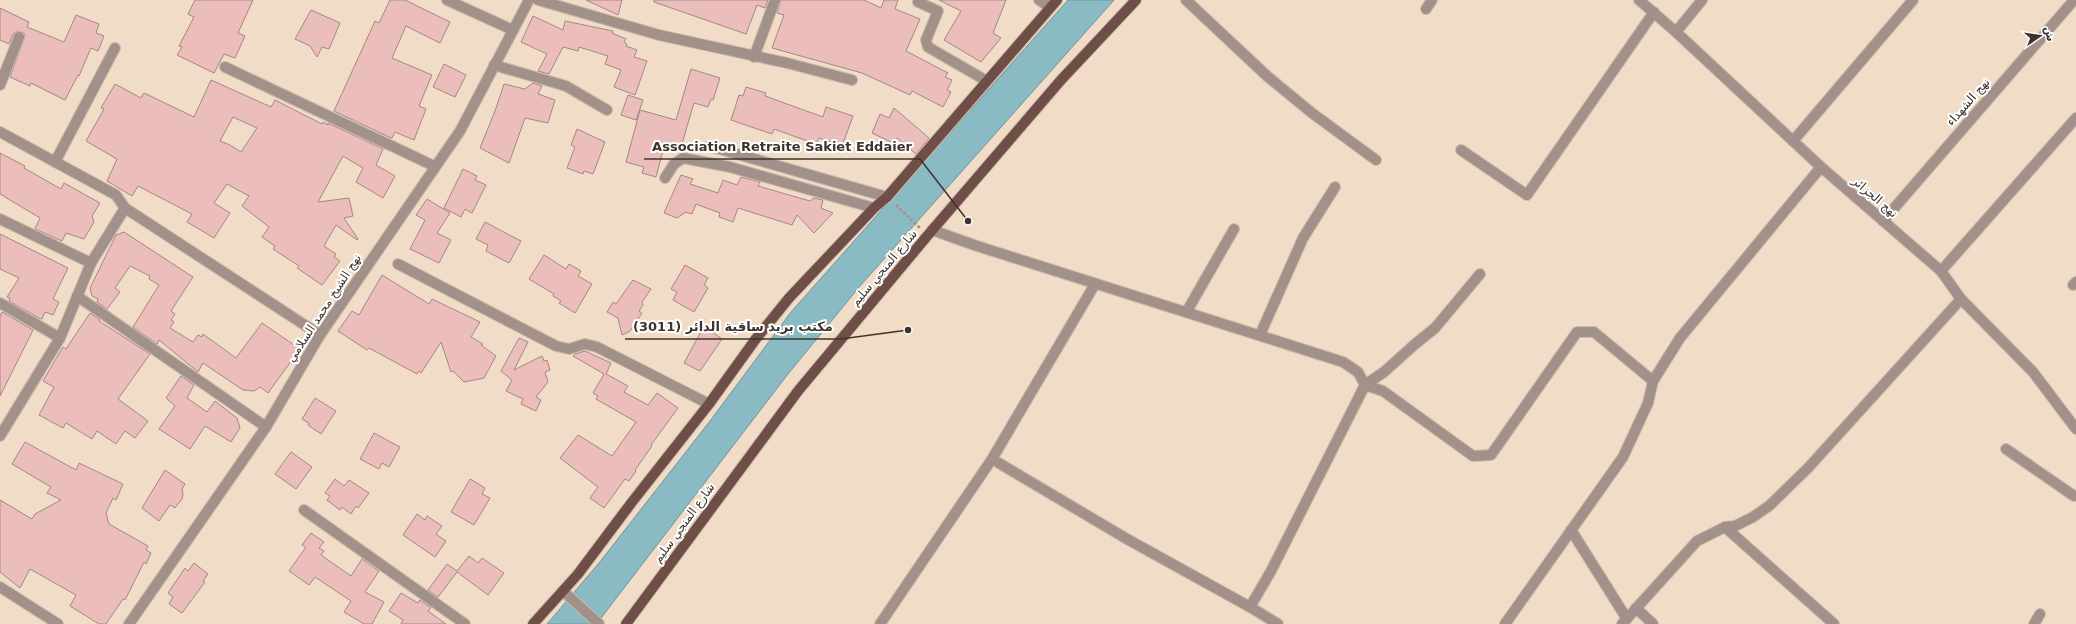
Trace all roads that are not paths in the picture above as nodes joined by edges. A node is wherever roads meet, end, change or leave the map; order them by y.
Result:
1 (447, 0) edge
2 (529, 0) edge
3 (538, 0) edge
4 (775, 0) edge
5 (1039, 0) edge
6 (1136, 0) edge
7 (1186, 0) edge
8 (1432, 0) edge
9 (1639, 0) edge
10 (1702, 0) edge
11 (1913, 0) edge
12 (2074, 0) edge
13 (918, 2) dead end
14 (1053, 3) edge
15 (1426, 9) dead end
16 (1654, 12) junction
17 (513, 30) junction
18 (1676, 32) junction
19 (19, 37) dead end
20 (115, 48) dead end
21 (754, 57) junction
22 (494, 65) junction
23 (225, 67) dead end
24 (852, 80) dead end
25 (985, 80) junction
26 (0, 85) edge
27 (607, 110) dead end
28 (2076, 118) edge
29 (0, 132) edge
30 (1793, 141) junction
31 (709, 146) dead end
32 (1461, 150) dead end
33 (1376, 160) dead end
34 (55, 162) junction
35 (434, 166) junction
36 (1821, 167) junction
37 (665, 178) dead end
38 (1335, 186) dead end
39 (889, 198) junction
40 (125, 208) junction
41 (874, 208) junction
42 (0, 219) edge
43 (1882, 221) junction
44 (1234, 229) dead end
45 (932, 230) junction
46 (91, 262) junction
47 (398, 264) dead end
48 (1940, 271) junction
49 (1480, 274) dead end
50 (1095, 284) junction
51 (77, 296) junction
52 (1961, 298) junction
53 (0, 303) edge
54 (1187, 311) junction
55 (320, 335) junction
56 (1260, 335) junction
57 (60, 338) junction
58 (1653, 381) junction
59 (1365, 385) junction
60 (709, 404) junction
61 (266, 427) junction
62 (2076, 430) edge
63 (0, 436) edge
64 (2006, 449) dead end
65 (992, 459) junction
66 (2075, 495) edge
67 (304, 510) dead end
68 (1725, 527) junction
69 (1571, 530) junction
70 (0, 587) edge
71 (565, 594) junction
72 (1250, 607) junction
73 (1636, 608) junction
74 (2040, 614) dead end
75 (1624, 621) edge
76 (58, 624) edge
77 (129, 624) edge
78 (465, 624) edge
79 (533, 624) edge
80 (599, 624) edge
81 (626, 624) edge
82 (880, 624) edge
83 (1278, 624) edge
84 (1505, 624) edge
85 (1653, 624) edge
86 (1834, 624) edge
87 (2034, 624) edge

1 - 17 street
2 - 17 street, نهج الشيخ محمد السلامي
3 - 21 street
4 - 21 street
5 - 14 street
6 - 45 main road, شارع المنجي سليم
7 - 33 street
8 - 15 street
9 - 16 street, نهج الجزائر
10 - 18 street
11 - 30 street
12 - 43 street, نهج الشهداء
13 - 25 street
14 - 25 main road
16 - 18 street, نهج الجزائر
16 - 32 street
17 - 22 street, نهج الشيخ محمد السلامي
18 - 30 street, نهج الجزائر
19 - 26 street
20 - 34 street
21 - 24 street
22 - 27 street
22 - 35 street, نهج الشيخ محمد السلامي
23 - 35 street
25 - 39 main road
28 - 48 street
29 - 34 street
30 - 36 street, نهج الجزائر
31 - 39 street
34 - 40 street
35 - 55 street, نهج الشيخ محمد السلامي
36 - 43 street, نهج الجزائر
36 - 58 street
37 - 41 street
38 - 56 street
39 - 41 main road
40 - 46 street
40 - 55 street
41 - 60 main road
42 - 46 street
43 - 48 street, نهج الجزائر
44 - 54 street
45 - 50 street
45 - 81 main road, شارع المنجي سليم
46 - 51 street
47 - 60 street
48 - 52 street, نهج الجزائر
49 - 59 street
50 - 54 street
50 - 65 street
51 - 57 street
51 - 61 street
52 - 62 street, نهج الجزائر
52 - 68 street
53 - 57 street
54 - 56 street
55 - 61 street, نهج الشيخ محمد السلامي
56 - 59 street
57 - 63 street
58 - 59 street
58 - 69 street
59 - 72 street
60 - 71 main road
61 - 77 street, نهج الشيخ محمد السلامي
64 - 66 street
65 - 72 street
65 - 82 street
67 - 78 street
68 - 73 street
68 - 86 street
69 - 75 street
69 - 84 street
70 - 76 street
71 - 79 main road
71 - 80 street
72 - 83 street
73 - 75 street
73 - 85 street
74 - 87 street

